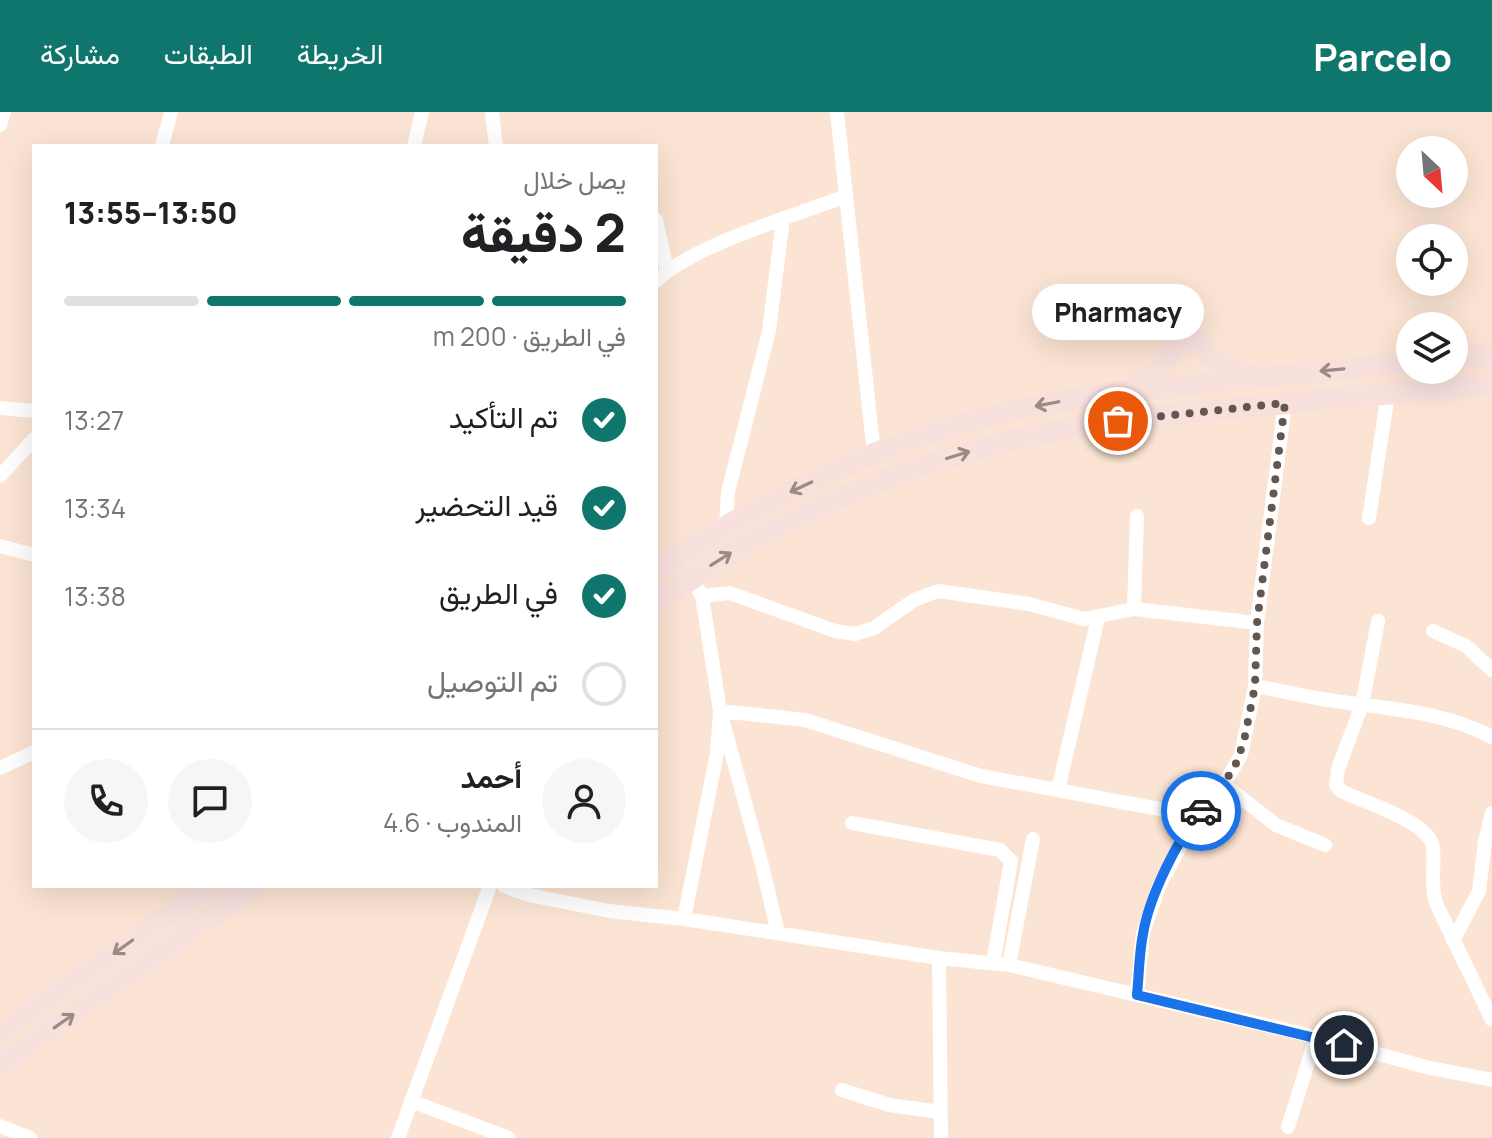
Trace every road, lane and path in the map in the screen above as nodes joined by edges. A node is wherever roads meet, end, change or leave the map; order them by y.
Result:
1 (4, 112) edge
2 (171, 112) edge
3 (422, 112) edge
4 (492, 112) edge
5 (837, 112) edge
6 (0, 125) edge
7 (163, 144) edge
8 (414, 144) edge
9 (496, 144) edge
10 (846, 196) junction
11 (783, 219) junction
12 (658, 238) edge
13 (662, 275) edge
14 (1492, 354) edge
15 (1468, 357) edge
16 (1396, 364) edge
17 (1263, 376) junction
18 (1492, 384) edge
19 (1119, 392) junction
20 (1388, 394) junction
21 (1285, 403) junction
22 (0, 408) edge
23 (32, 411) edge
24 (32, 441) edge
25 (874, 454) junction
26 (0, 476) edge
27 (1137, 516) dead end
28 (1369, 518) dead end
29 (726, 525) junction
30 (0, 546) edge
31 (32, 554) edge
32 (658, 570) edge
33 (697, 587) junction
34 (658, 601) edge
35 (1134, 609) junction
36 (1098, 618) junction
37 (1378, 621) dead end
38 (1257, 623) junction
39 (1433, 631) dead end
40 (1492, 670) edge
41 (1255, 686) junction
42 (1362, 705) junction
43 (720, 711) junction
44 (1492, 737) edge
45 (32, 753) edge
46 (0, 768) edge
47 (1224, 784) junction
48 (1058, 790) junction
49 (1492, 813) edge
50 (1197, 816) junction
51 (852, 823) dead end
52 (1033, 839) dead end
53 (1325, 845) dead end
54 (181, 888) edge
55 (207, 888) edge
56 (489, 888) edge
57 (510, 888) edge
58 (238, 891) edge
59 (168, 914) junction
60 (684, 919) junction
61 (778, 933) junction
62 (1453, 941) junction
63 (939, 958) junction
64 (993, 963) junction
65 (1009, 965) junction
66 (1137, 995) junction
67 (1492, 1020) edge
68 (0, 1033) edge
69 (1316, 1037) junction
70 (0, 1065) edge
71 (1492, 1080) edge
72 (842, 1090) dead end
73 (411, 1101) junction
74 (941, 1112) junction
75 (0, 1126) edge
76 (1288, 1127) dead end
77 (30, 1138) edge
78 (398, 1138) edge
79 (509, 1138) edge
80 (941, 1138) edge

1 - 6 street
2 - 7 street
3 - 8 street
4 - 9 street
5 - 10 street
10 - 11 street
10 - 25 street
11 - 13 street
11 - 29 street
12 - 13 street
14 - 15 main road
16 -> 17 main road
17 - 19 main road
17 - 19 main road
18 - 20 main road
19 -> 25 main road
20 - 21 main road
20 - 28 street
33 -> 21 main road
21 - 38 street
22 - 23 street
24 - 26 street
25 -> 29 main road
27 - 35 street
29 - 32 main road
30 - 31 street
33 - 34 main road
33 - 36 street
33 - 43 street
35 - 36 street
35 - 38 street
36 - 48 street
37 - 42 street
38 - 41 street
39 - 40 street
41 - 42 street
41 - 47 street
42 - 44 street
42 - 62 street
43 - 48 street
43 - 60 street
43 - 61 street
45 - 46 street
47 - 50 street
47 - 53 street
48 - 50 street
49 - 62 street
50 - 66 street
51 - 64 street
52 - 65 street
54 - 59 main road
55 - 59 main road
56 - 73 street
57 - 60 street
70 -> 58 main road
59 -> 68 main road
60 - 61 street
61 - 63 street
62 - 67 street
63 - 64 street
63 - 74 street
64 - 65 street
65 - 66 street
66 - 69 street
69 - 71 street
69 - 76 street
72 - 74 street
73 - 78 street
73 - 79 street
74 - 80 street
75 - 77 street

